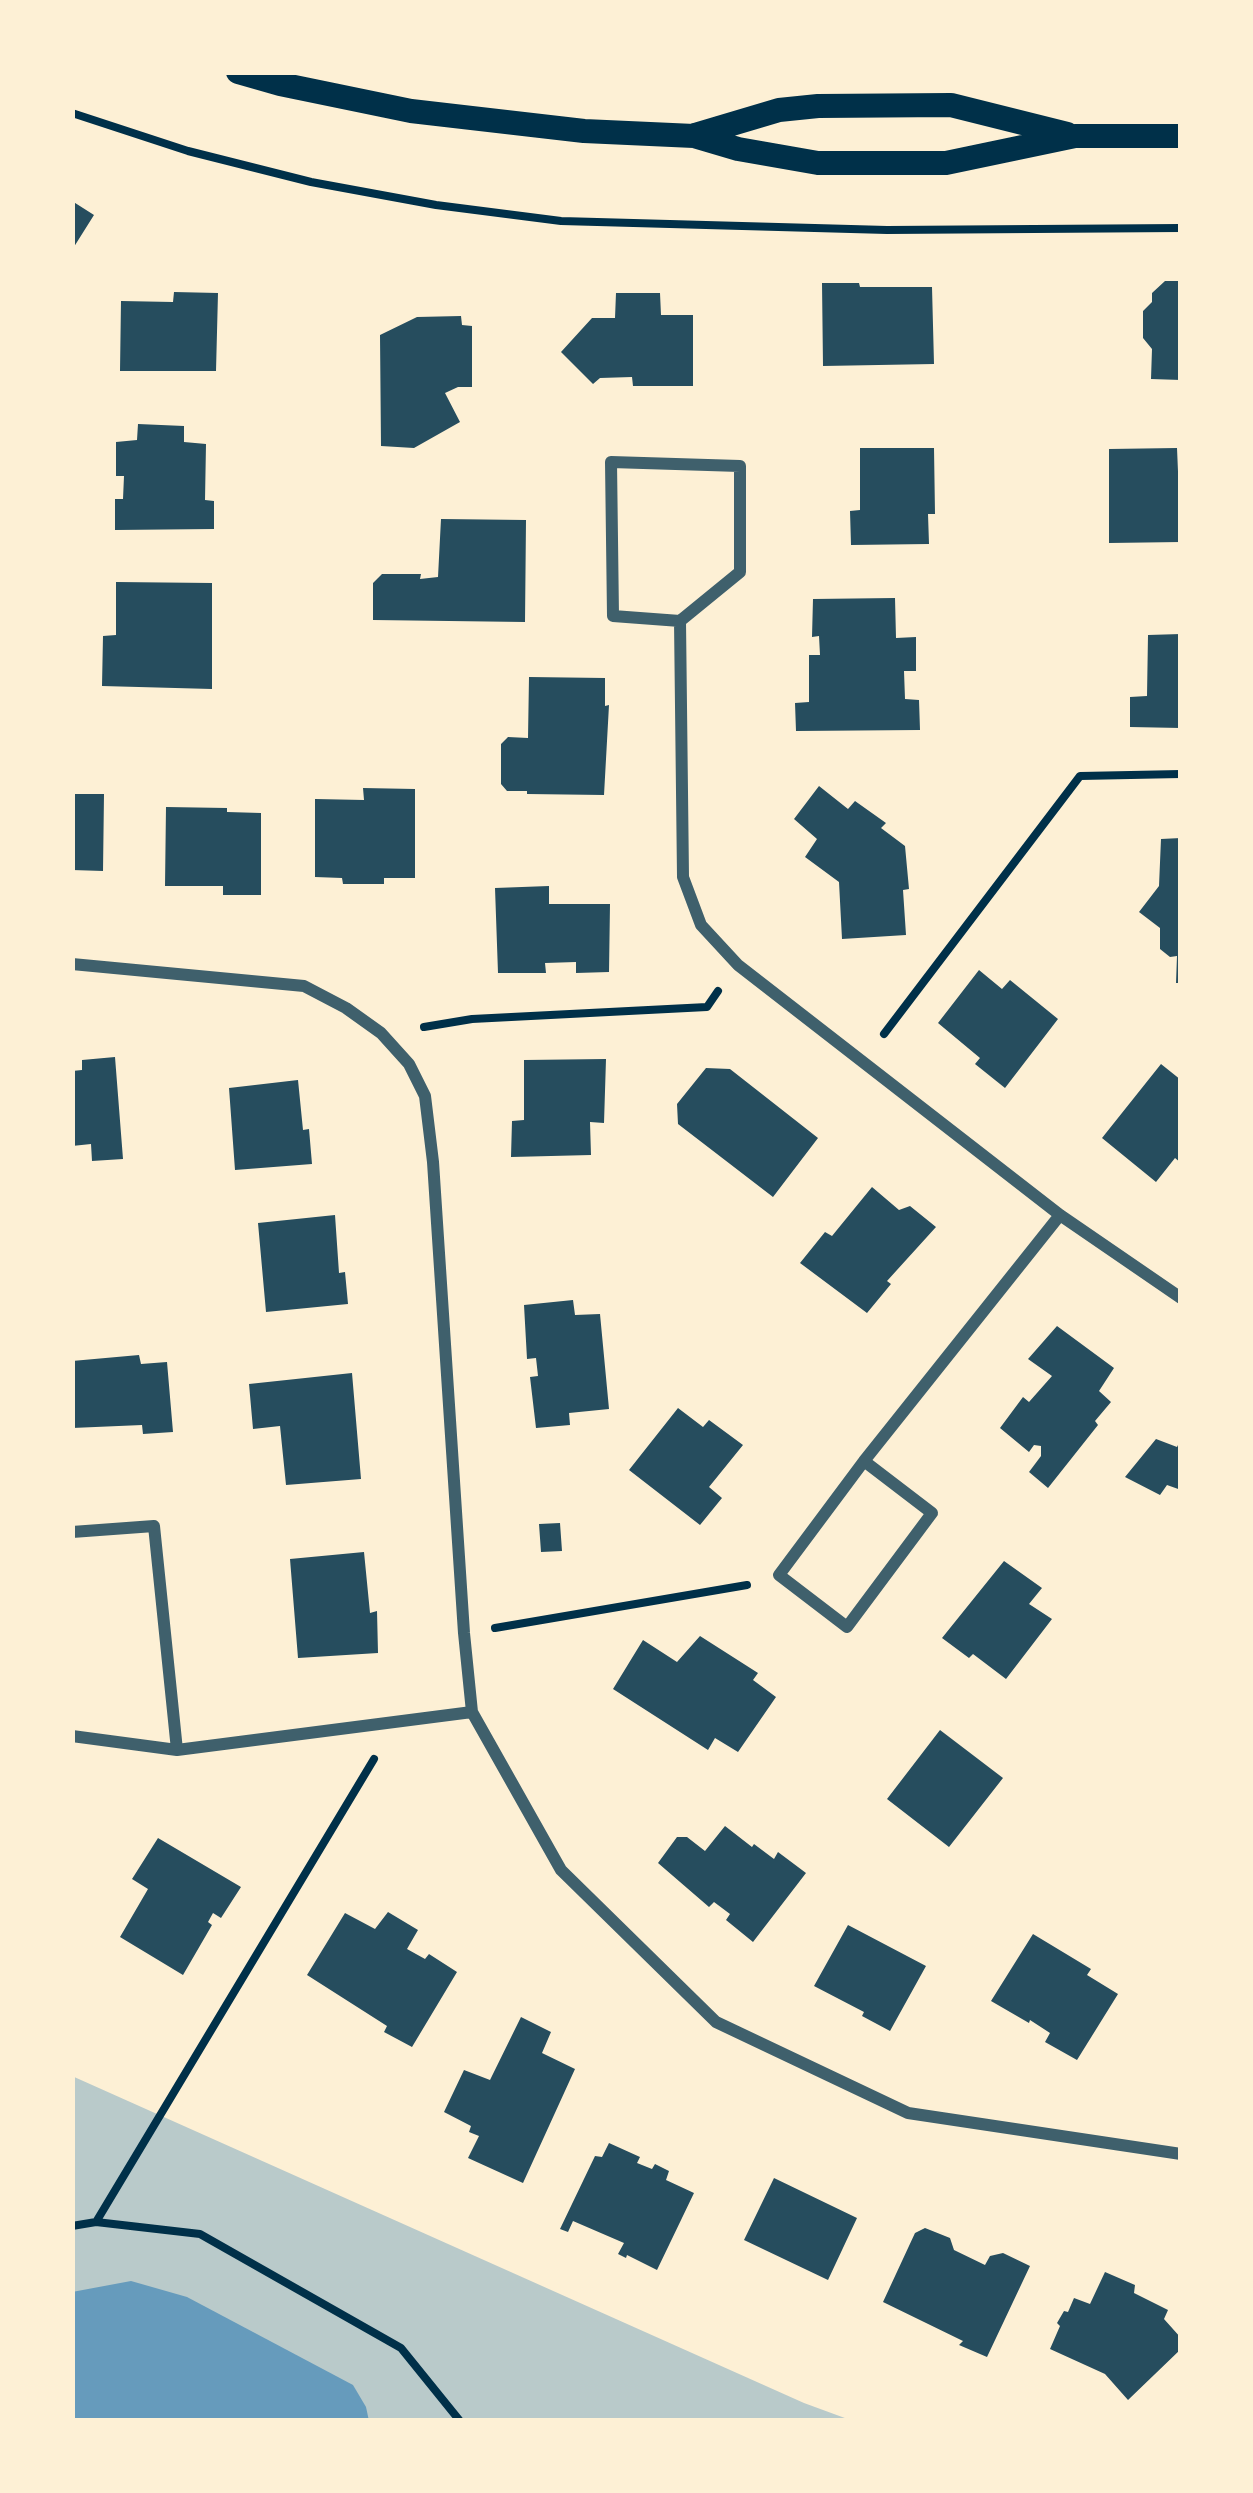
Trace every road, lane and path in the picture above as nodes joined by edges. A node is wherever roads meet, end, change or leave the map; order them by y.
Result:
1 (238, 72) edge
2 (72, 113) edge
3 (694, 136) junction
4 (1075, 136) junction
5 (1181, 136) edge
6 (1181, 228) edge
7 (680, 621) junction
8 (1181, 774) edge
9 (72, 964) edge
10 (738, 965) junction
11 (381, 1034) junction
12 (866, 1062) junction
13 (1060, 1215) junction
14 (1179, 1294) edge
15 (864, 1461) junction
16 (72, 1532) edge
17 (779, 1575) junction
18 (464, 1633) junction
19 (472, 1712) junction
20 (396, 1722) junction
21 (72, 1736) edge
22 (177, 1750) junction
23 (1181, 2154) edge
24 (96, 2222) junction
25 (72, 2225) edge
26 (460, 2421) edge

1 - 3 main road
2 - 6 path
3 - 4 main road
3 - 4 main road
4 - 5 main road
7 - 7 street
7 - 10 street
8 - 12 path
9 - 11 street
10 - 11 path
10 - 12 street
11 - 18 street
12 - 13 street
13 - 14 street
13 - 15 street
15 - 17 street
15 - 17 street
16 - 22 street
17 - 18 path
18 - 19 street
19 - 20 street
19 - 23 street
20 - 22 street
20 - 24 path
21 - 22 street
24 - 25 path
24 - 26 path

